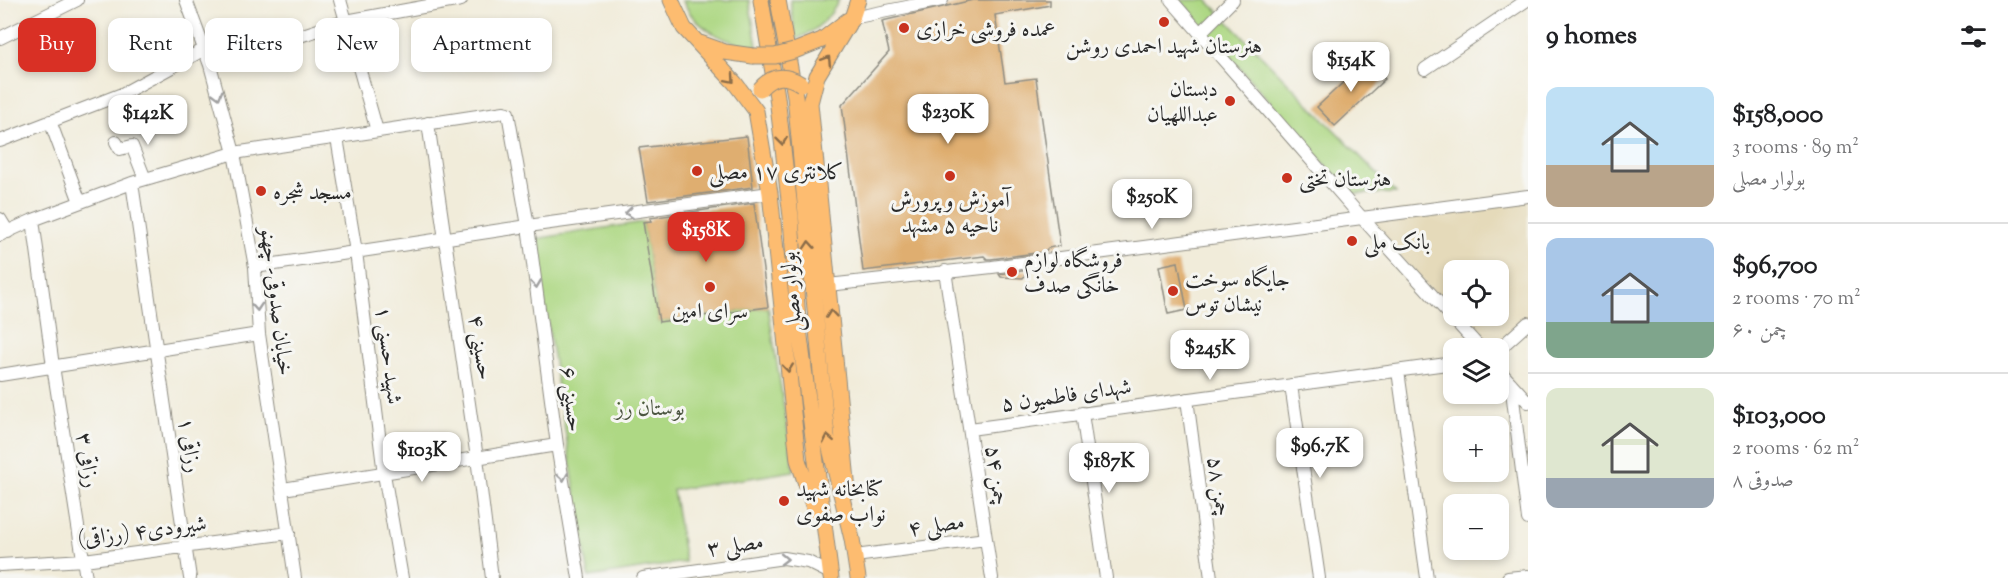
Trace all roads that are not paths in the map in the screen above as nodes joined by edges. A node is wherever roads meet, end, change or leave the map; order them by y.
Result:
1 (77, 0) edge
2 (186, 0) edge
3 (340, 0) edge
4 (461, 0) edge
5 (671, 0) edge
6 (761, 0) edge
7 (778, 0) edge
8 (858, 0) edge
9 (942, 0) edge
10 (1171, 0) edge
11 (1233, 0) edge
12 (1527, 0) edge
13 (345, 18) edge
14 (362, 18) edge
15 (852, 18) junction
16 (1200, 33) junction
17 (0, 38) edge
18 (697, 41) junction
19 (203, 50) junction
20 (205, 54) edge
21 (1425, 69) dead end
22 (212, 72) edge
23 (360, 72) edge
24 (810, 103) junction
25 (756, 111) junction
26 (50, 121) junction
27 (428, 123) junction
28 (377, 132) junction
29 (337, 138) junction
30 (0, 141) edge
31 (116, 142) dead end
32 (234, 153) junction
33 (145, 179) junction
34 (132, 183) junction
35 (770, 193) junction
36 (1528, 196) edge
37 (80, 202) junction
38 (1362, 218) junction
39 (0, 219) edge
40 (33, 220) junction
41 (528, 226) junction
42 (4, 234) edge
43 (444, 238) junction
44 (356, 252) junction
45 (255, 267) junction
46 (945, 271) junction
47 (828, 285) junction
48 (1528, 323) edge
49 (259, 334) junction
50 (1471, 338) edge
51 (1509, 340) edge
52 (156, 350) junction
53 (1443, 364) edge
54 (53, 366) junction
55 (1398, 370) junction
56 (0, 375) edge
57 (1511, 383) joint
58 (1292, 385) junction
59 (1187, 399) junction
60 (1528, 402) edge
61 (1082, 413) junction
62 (970, 429) junction
63 (557, 446) junction
64 (477, 458) junction
65 (384, 474) junction
66 (283, 489) junction
67 (1528, 519) edge
68 (289, 533) junction
69 (852, 539) junction
70 (986, 539) junction
71 (826, 543) junction
72 (185, 546) junction
73 (855, 556) junction
74 (84, 560) junction
75 (0, 566) edge
76 (702, 574) edge
77 (830, 575) edge
78 (1528, 576) edge
79 (86, 578) edge
80 (190, 578) edge
81 (295, 578) edge
82 (402, 578) edge
83 (492, 578) edge
84 (579, 578) edge
85 (643, 578) edge
86 (858, 578) edge
87 (992, 578) edge
88 (1106, 578) edge
89 (1212, 578) edge
90 (1319, 578) edge
91 (1427, 578) edge
92 (1508, 578) edge

1 - 17 street
2 - 19 street, خیابان صدوقی- چهنو
3 - 13 street
4 - 14 street
5 - 18 main road
6 -> 71 main road, بولوار مصلی
69 -> 7 main road, بولوار مصلی
8 - 15 main road
9 - 15 street
10 - 16 street
11 - 16 street
12 - 21 street
15 - 18 main road, bridge
24 -> 15 main road
16 - 38 street
18 -> 25 main road
19 - 20 street, خیابان صدوقی- چهنو
19 - 26 street
22 -> 32 street, خیابان صدوقی- چهنو
23 - 28 street
24 - 25 main road, bridge
24 - 47 main road
25 - 35 main road
26 - 30 street
26 - 37 street
27 - 28 street
27 - 41 street, حسینی ۶
27 - 43 street, حسینی ۴
28 - 29 street
29 - 32 street
29 - 44 street, شهید حسنی ۱
31 - 33 street
32 - 33 street
32 - 45 street, خیابان صدوقی- چهنو
33 - 34 street
34 - 37 street
34 - 52 street, رزاقی ۱
35 -> 41 street
35 -> 71 main road
36 - 38 street
37 - 40 street
38 - 46 street
38 - 50 street
39 - 42 street
40 - 42 street
40 - 54 street, رزاقی ۳
41 - 43 street
41 -> 63 street, حسینی ۶
43 - 44 street
43 - 64 street, حسینی ۴
44 - 45 street
44 - 65 street, شهید حسنی ۱
45 -> 49 street, خیابان صدوقی- چهنو
46 - 47 street
46 - 62 street, چمن ۵۴
69 -> 47 main road
48 - 51 street
49 - 52 street
49 - 66 street, خیابان صدوقی- چهنو
52 - 54 street
52 - 72 street, رزاقی ۱
53 - 55 street, شهدای فاطمیون ۵
54 - 56 street
54 - 74 street, رزاقی ۳
55 - 58 street, شهدای فاطمیون ۵
55 - 91 street
57 - 60 street
57 - 67 street
58 - 59 street, شهدای فاطمیون ۵
58 - 90 street
59 - 61 street, شهدای فاطمیون ۵
59 - 89 street, چمن ۵۸
61 - 62 street, شهدای فاطمیون ۵
61 - 88 street
62 - 70 street, چمن ۵۴
63 - 64 street
63 -> 84 street, حسینی ۶
64 - 65 street
64 - 83 street, حسینی ۴
65 - 66 street
65 - 82 street, شهید حسنی ۱
66 - 68 street, خیابان صدوقی- چهنو
68 - 72 street, شیرودی۴ (رزاقی)
68 - 81 street, خیابان صدوقی- چهنو
69 - 73 main road, بولوار مصلی
70 - 73 street, مصلی ۴
70 - 87 street, چمن ۵۴
71 - 77 main road, بولوار مصلی
72 - 74 street, شیرودی۴ (رزاقی)
72 - 80 street, رزاقی ۱
73 - 86 main road, بولوار مصلی
74 - 75 street, شیرودی۴ (رزاقی)
74 - 79 street, رزاقی ۳
76 -> 77 street, مصلی ۳
76 - 85 street, مصلی ۳
78 - 92 street

